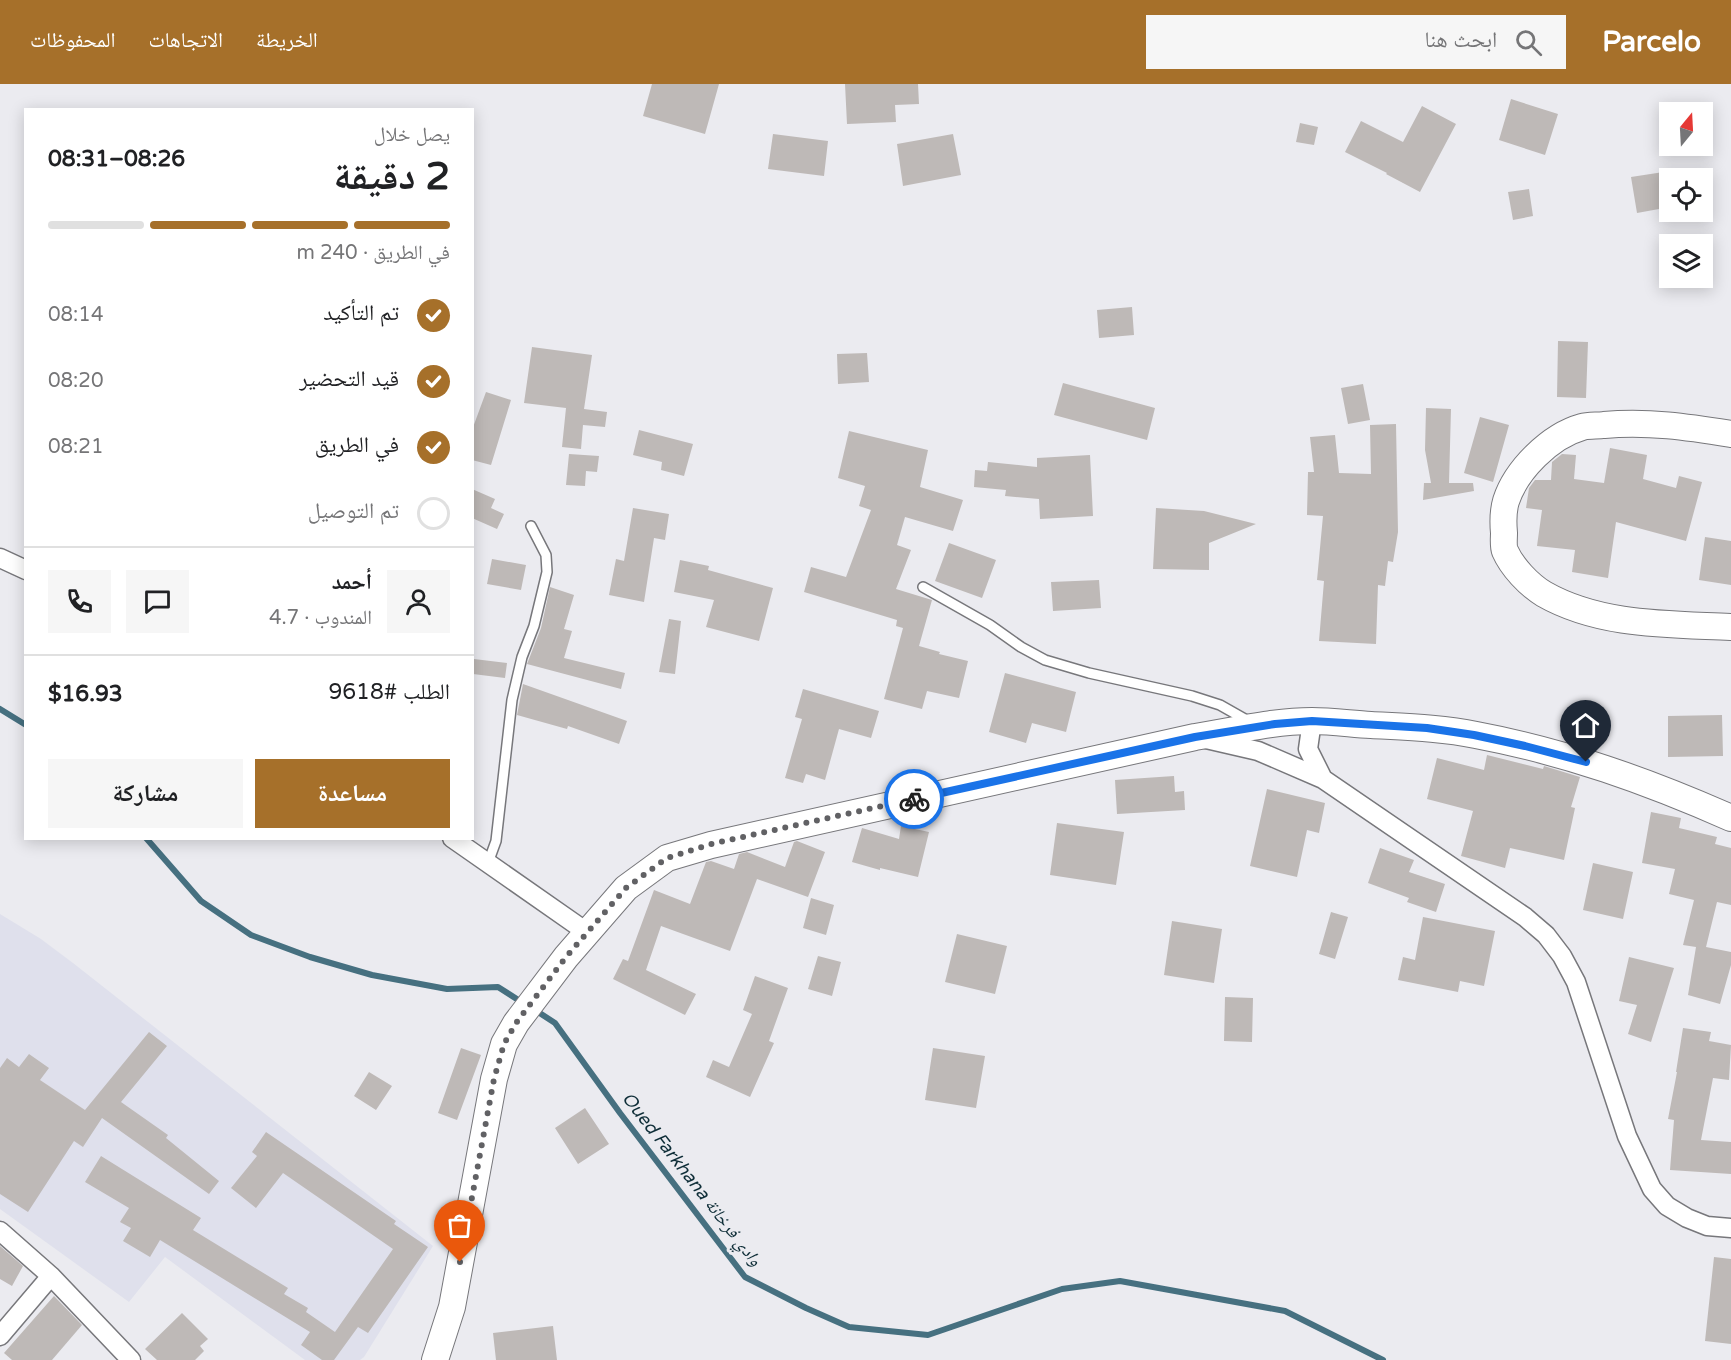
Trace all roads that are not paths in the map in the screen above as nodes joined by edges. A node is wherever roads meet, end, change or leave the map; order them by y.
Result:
1 (1731, 434) edge
2 (531, 526) dead end
3 (0, 558) edge
4 (24, 569) edge
5 (923, 587) dead end
6 (1731, 627) edge
7 (1312, 721) junction
8 (1260, 727) junction
9 (1195, 737) junction
10 (1323, 779) junction
11 (1731, 818) edge
12 (455, 840) edge
13 (488, 863) junction
14 (588, 933) junction
15 (1731, 1228) edge
16 (0, 1231) edge
17 (51, 1276) junction
18 (0, 1336) edge
19 (131, 1360) edge
20 (435, 1360) edge

1 - 6 street
2 - 13 lane
3 - 4 street
5 - 8 lane
7 - 8 street
7 - 10 street
7 - 11 street
8 - 9 street
9 - 10 street
9 - 14 street
10 - 15 street
12 - 13 street
13 - 14 street
14 - 20 street
16 - 17 street
17 - 18 street
17 - 19 street

